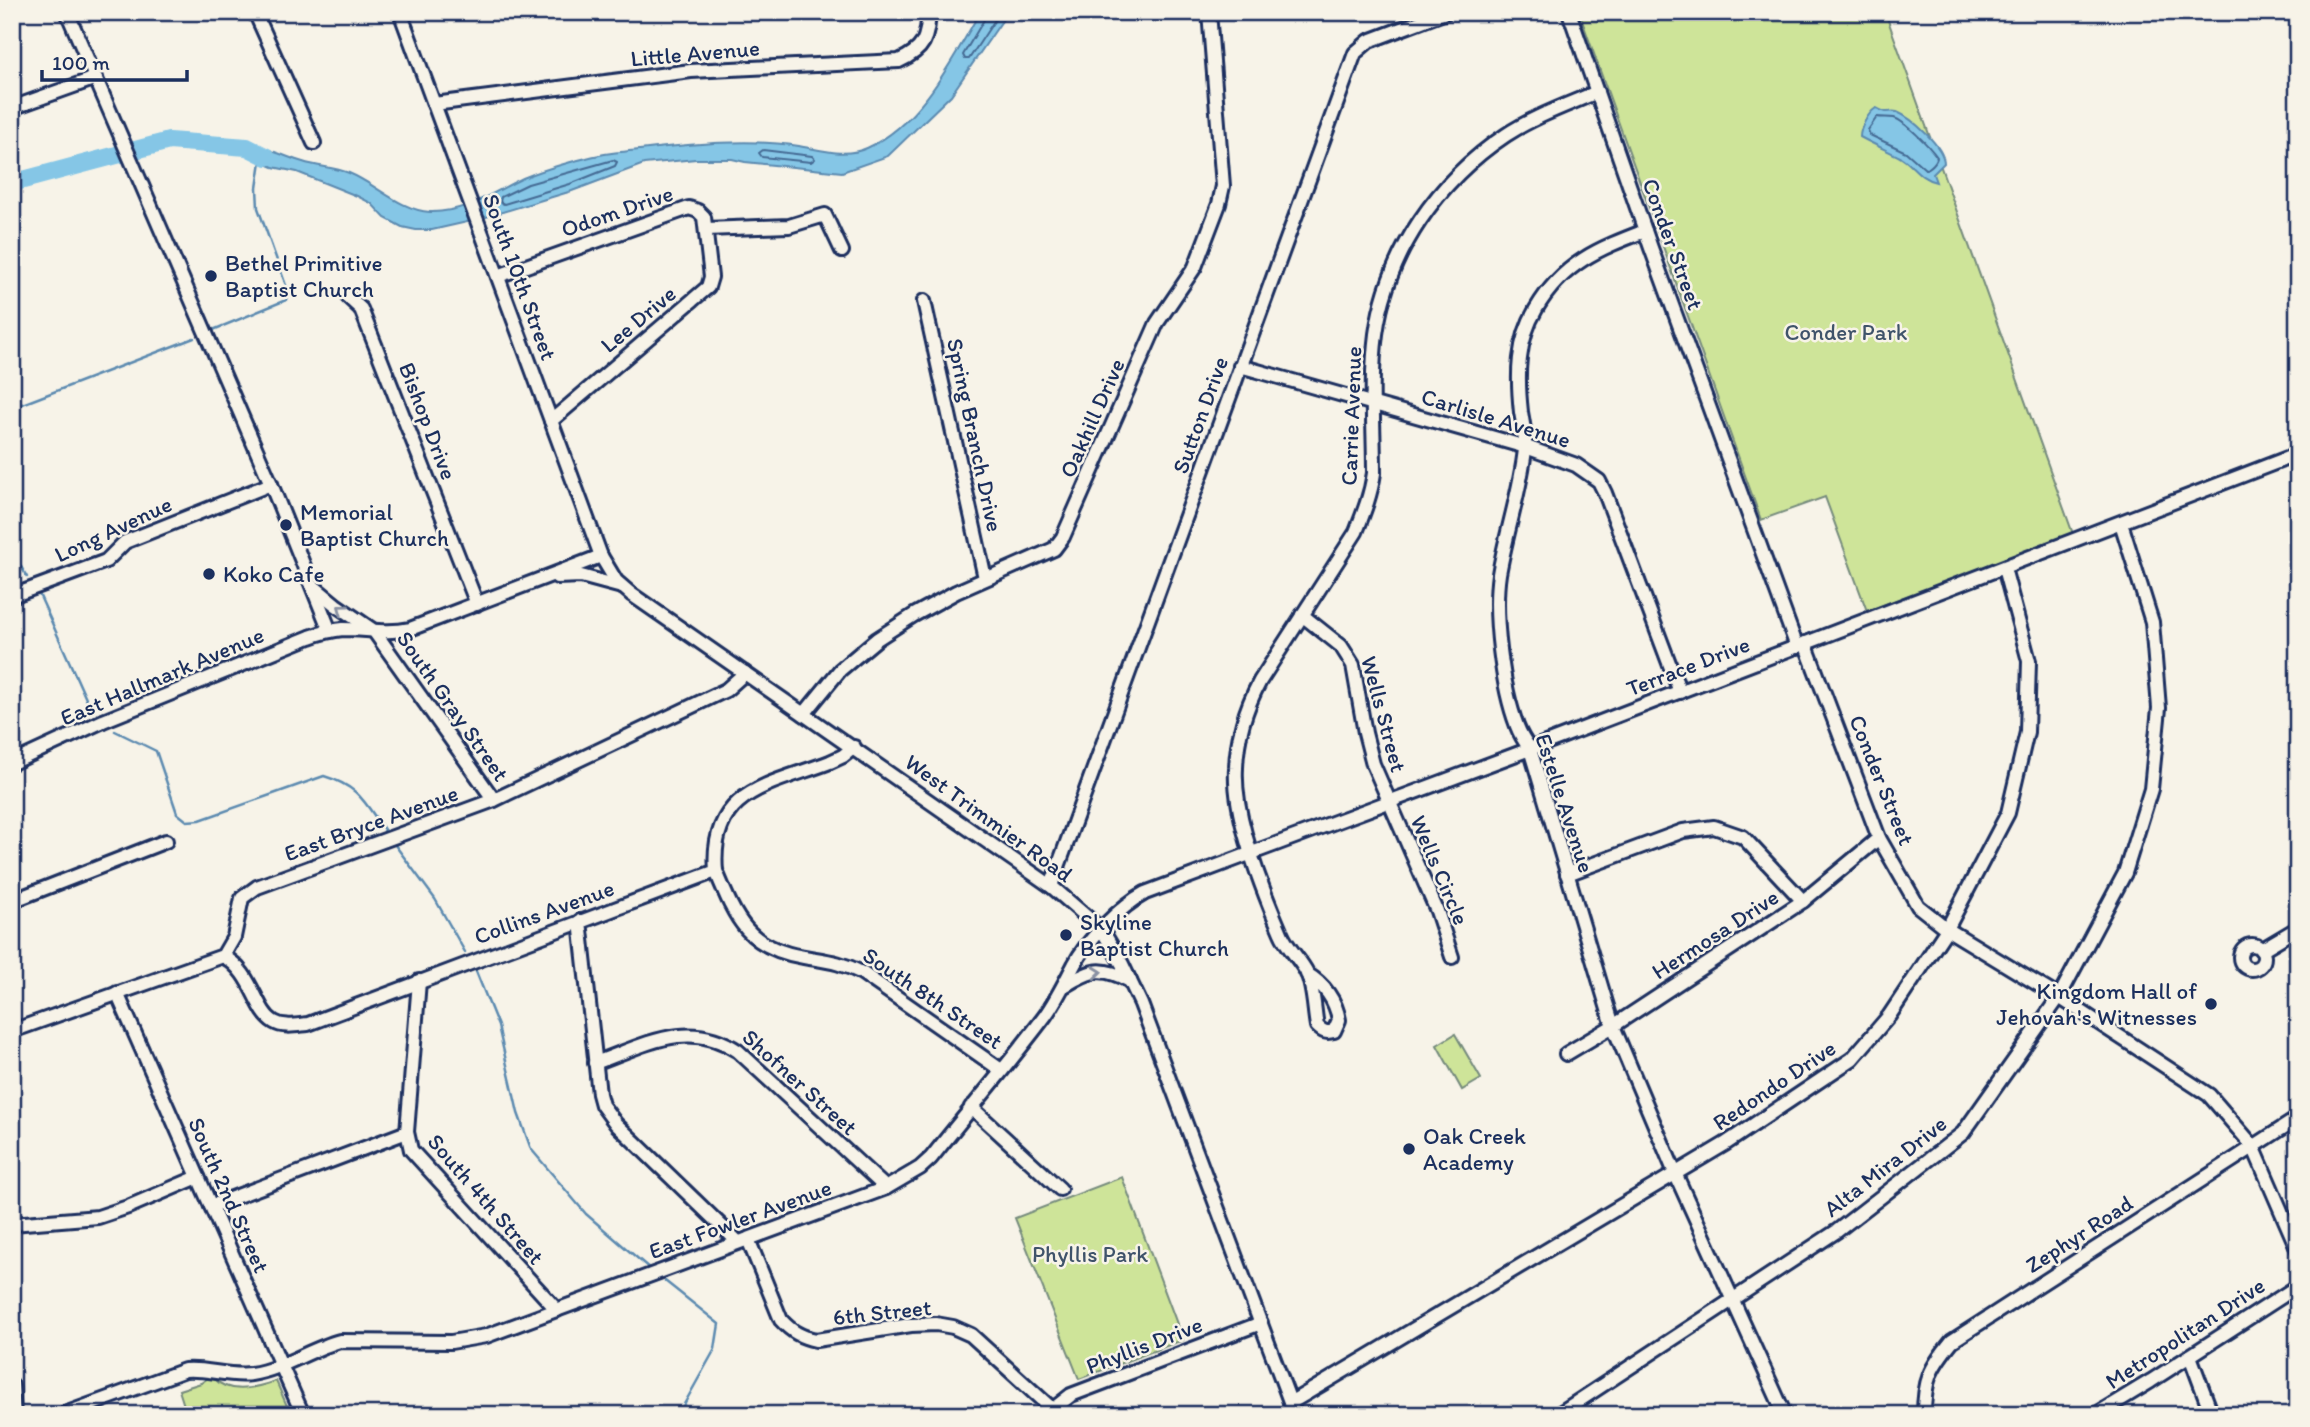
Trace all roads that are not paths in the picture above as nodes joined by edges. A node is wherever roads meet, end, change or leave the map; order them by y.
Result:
1 (67, 12) edge
2 (255, 12) edge
3 (400, 12) edge
4 (929, 12) edge
5 (1209, 12) edge
6 (1446, 12) edge
7 (1569, 12) edge
8 (96, 78) junction
9 (1597, 92) junction
10 (434, 104) junction
11 (12, 108) edge
12 (314, 143) dead end
13 (706, 229) junction
14 (1645, 231) junction
15 (842, 251) dead end
16 (498, 276) junction
17 (348, 297) dead end
18 (924, 300) dead end
19 (1240, 366) junction
20 (1373, 404) junction
21 (551, 421) junction
22 (1526, 447) junction
23 (2298, 454) edge
24 (271, 484) junction
25 (2121, 523) junction
26 (601, 556) junction
27 (2004, 568) junction
28 (985, 578) junction
29 (540, 580) junction
30 (311, 585) junction
31 (623, 588) junction
32 (12, 596) edge
33 (477, 604) junction
34 (1302, 615) junction
35 (330, 631) junction
36 (374, 631) junction
37 (1801, 645) junction
38 (744, 673) junction
39 (1680, 692) junction
40 (804, 714) junction
41 (854, 747) junction
42 (1530, 749) junction
43 (14, 758) edge
44 (494, 800) junction
45 (1388, 801) junction
46 (1879, 838) junction
47 (166, 841) dead end
48 (1251, 852) junction
49 (716, 871) junction
50 (1567, 874) junction
51 (1051, 886) junction
52 (12, 901) edge
53 (1803, 901) junction
54 (580, 921) junction
55 (2298, 928) edge
56 (1947, 929) junction
57 (1102, 930) junction
58 (2261, 950) dead end
59 (223, 956) junction
60 (1452, 957) dead end
61 (1307, 974) dead end
62 (419, 981) junction
63 (1130, 981) junction
64 (1065, 985) junction
65 (117, 993) junction
66 (2059, 997) junction
67 (1613, 1026) junction
68 (12, 1031) edge
69 (1566, 1054) dead end
70 (595, 1063) junction
71 (1001, 1070) junction
72 (971, 1107) junction
73 (2298, 1118) edge
74 (407, 1132) junction
75 (2253, 1146) junction
76 (1675, 1173) junction
77 (198, 1177) junction
78 (886, 1188) junction
79 (1059, 1189) dead end
80 (211, 1206) junction
81 (12, 1224) edge
82 (743, 1241) junction
83 (2298, 1250) edge
84 (2298, 1286) edge
85 (1732, 1300) junction
86 (557, 1310) junction
87 (1261, 1323) junction
88 (2190, 1356) junction
89 (281, 1364) junction
90 (12, 1385) edge
91 (1292, 1409) edge
92 (1049, 1412) edge
93 (14, 1415) edge
94 (62, 1415) edge
95 (303, 1415) edge
96 (1557, 1415) edge
97 (1785, 1415) edge
98 (1924, 1415) edge
99 (2095, 1415) edge
100 (2212, 1415) edge

1 - 8 street
2 - 12 street
3 - 10 street, South 10th Street
4 - 10 street, Little Avenue
5 - 28 street, Oakhill Drive
6 - 19 street, Sutton Drive
7 - 9 street, Conder Street
8 - 11 street
8 - 24 street
9 - 14 street, Conder Street
9 - 20 street, Carrie Avenue
10 - 16 street, South 10th Street
13 - 15 street
13 - 16 street, Odom Drive
13 - 21 street, Lee Drive
14 - 22 street, Estelle Avenue
14 - 37 street, Conder Street
16 - 21 street, South 10th Street
17 - 33 street, Bishop Drive
18 - 28 street, Spring Branch Drive
19 - 20 street, Carlisle Avenue
19 - 51 street, Sutton Drive
20 - 22 street, Carlisle Avenue
20 - 34 street, Carrie Avenue
21 - 26 street, South 10th Street
22 - 39 street, Carlisle Avenue
22 - 42 street, Estelle Avenue
23 - 25 street, Terrace Drive
24 - 30 street
24 - 32 street, Long Avenue
25 - 27 street, Terrace Drive
25 - 66 street, Alta Mira Drive
26 - 29 street
26 - 31 street, West Trimmier Road
27 - 37 street, Terrace Drive
27 - 56 street, Redondo Drive
28 - 40 street, Oakhill Drive
29 - 31 street
29 - 33 street
30 - 35 street
36 -> 30 street, South Gray Street
31 - 38 street, West Trimmier Road
33 - 36 street
34 - 45 street, Wells Street
34 - 48 street, Carrie Avenue
35 - 36 street
35 - 43 street, East Hallmark Avenue
36 - 44 street, South Gray Street
37 - 39 street, Terrace Drive
37 - 46 street, Conder Street
38 - 40 street, West Trimmier Road
38 - 44 street, East Bryce Avenue
39 - 42 street, Terrace Drive
40 - 41 street, West Trimmier Road
41 - 49 street
41 - 51 street, West Trimmier Road
42 - 45 street, Terrace Drive
42 - 50 street, Estelle Avenue
44 - 59 street, East Bryce Avenue
45 - 48 street, Terrace Drive
45 - 60 street, Wells Circle
46 - 53 street, Hermosa Drive
46 - 56 street, Conder Street
47 - 52 street
48 - 57 street, Terrace Drive
48 - 61 street, Carrie Avenue
49 - 54 street, Collins Avenue
49 - 71 street, South 8th Street
50 - 53 street
50 - 67 street, Estelle Avenue
51 - 57 street, West Trimmier Road
53 - 67 street, Hermosa Drive
54 - 62 street, Collins Avenue
54 - 70 street
55 - 58 street
56 - 66 street, Conder Street
56 - 76 street, Redondo Drive
57 - 63 street, West Trimmier Road
57 - 64 street, East Fowler Avenue
59 - 62 street, Collins Avenue
59 - 65 street
62 - 74 street, South 4th Street
64 -> 63 street
63 - 87 street, West Trimmier Road
64 - 71 street, East Fowler Avenue
65 - 68 street
65 - 77 street, South 2nd Street
66 - 75 street, Conder Street
66 - 85 street, Alta Mira Drive
67 - 69 street, Hermosa Drive
67 - 76 street, Estelle Avenue
70 - 78 street, Shofner Street
70 - 82 street
71 - 72 street, East Fowler Avenue
72 - 78 street, East Fowler Avenue
72 - 79 street
73 - 75 street, Zephyr Road
74 - 80 street
74 - 86 street, South 4th Street
75 - 83 street, Conder Street
75 - 98 street, Zephyr Road
76 - 85 street, Estelle Avenue
76 - 91 street, Redondo Drive
77 - 80 street, South 2nd Street
77 - 81 street
78 - 82 street, East Fowler Avenue
80 - 89 street, South 2nd Street
82 - 86 street, East Fowler Avenue
82 - 92 street, 6th Street
84 - 88 street, Metropolitan Drive
85 - 96 street, Alta Mira Drive
85 - 97 street, Estelle Avenue
86 - 89 street, East Fowler Avenue
87 - 91 street, West Trimmier Road
87 - 92 street, Phyllis Drive
88 - 99 street, Metropolitan Drive
88 - 100 street
89 - 94 street, East Fowler Avenue
89 - 95 street, South 2nd Street
90 - 93 street

